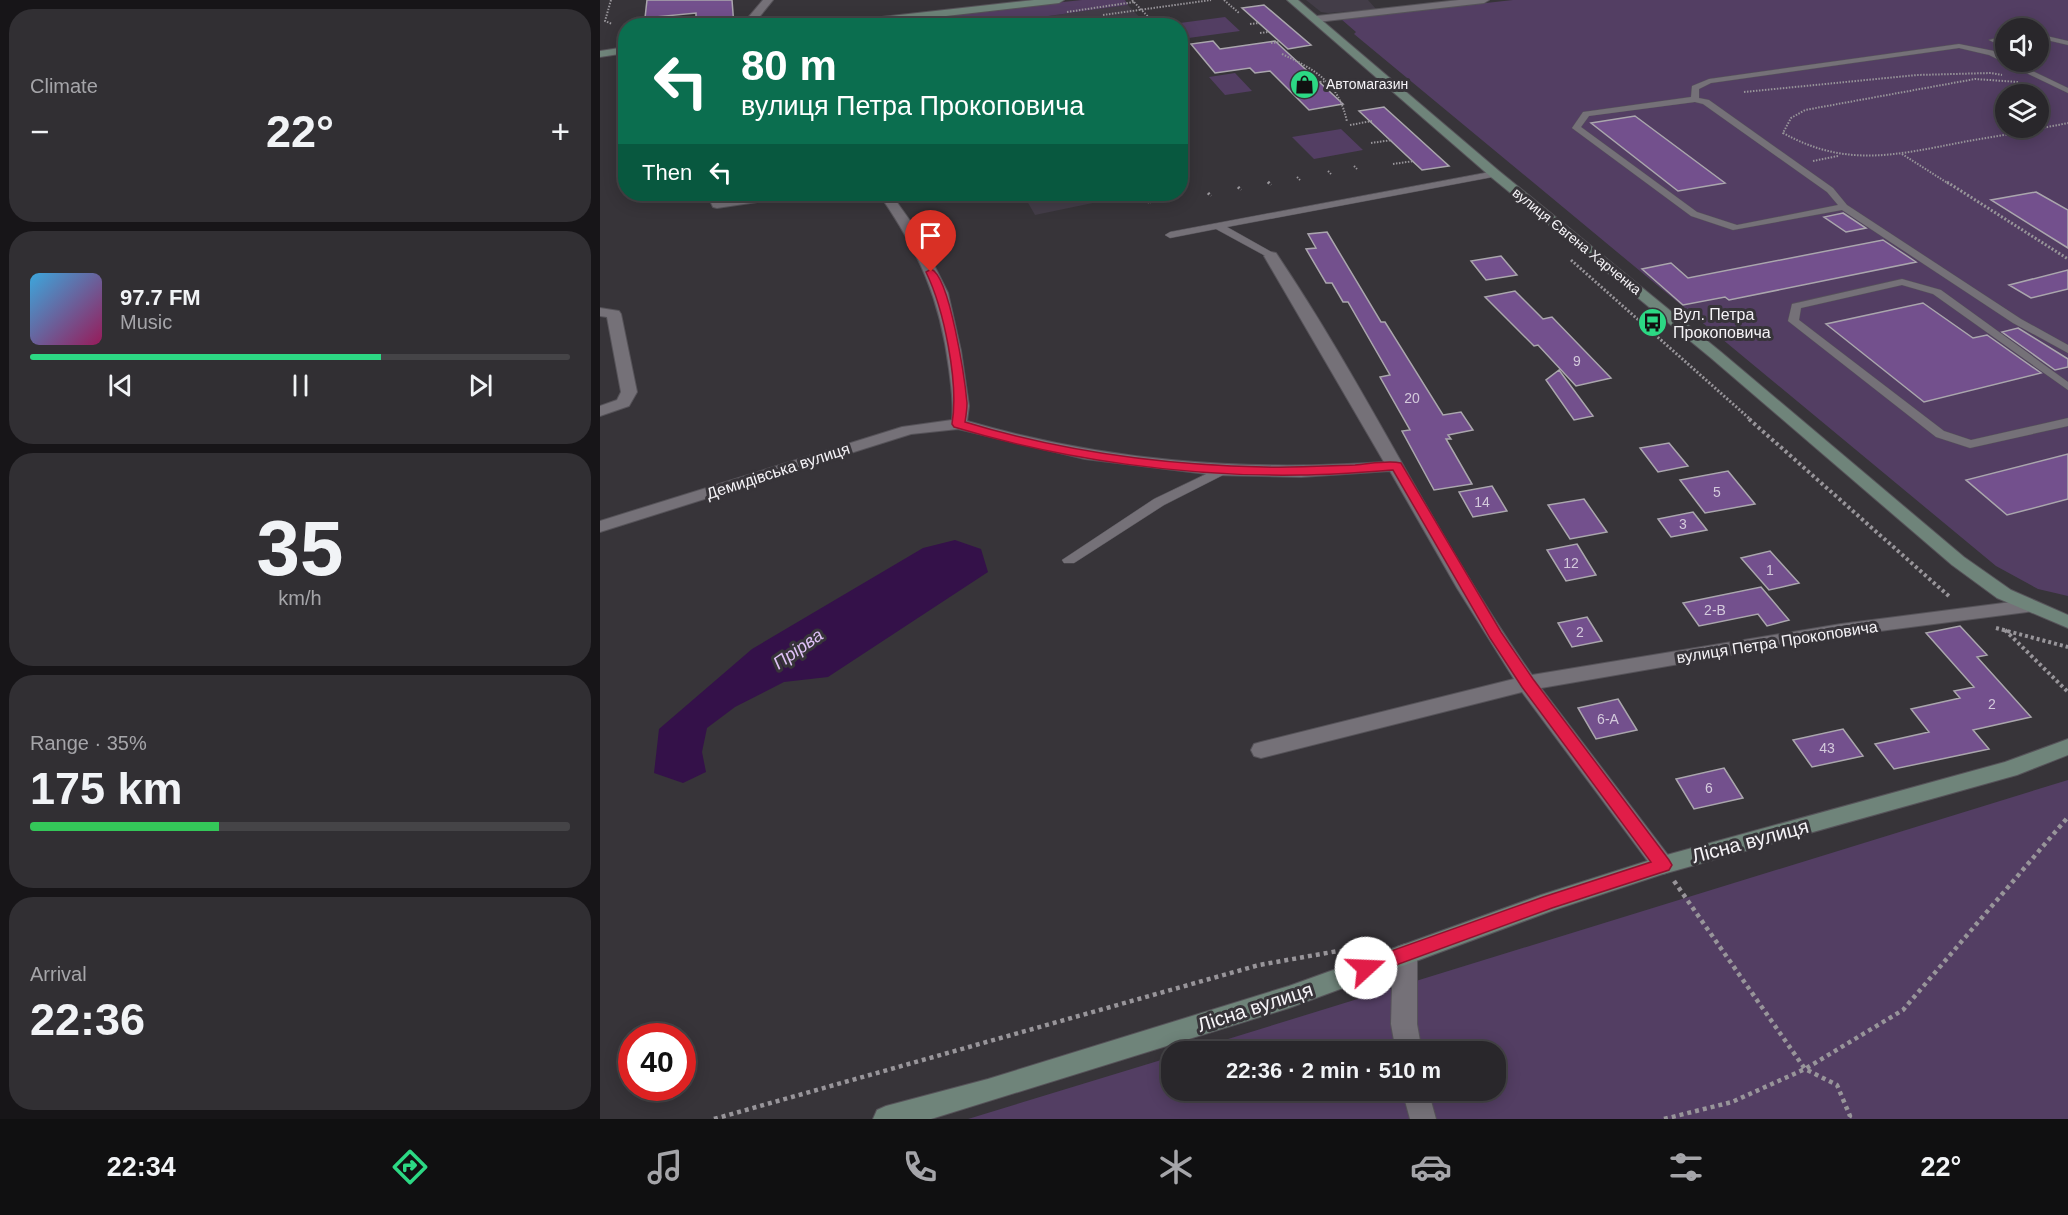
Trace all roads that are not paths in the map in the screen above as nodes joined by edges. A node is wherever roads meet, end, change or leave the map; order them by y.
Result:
1 (768, 0) edge
2 (1059, 0) edge
3 (1293, 0) edge
4 (1484, 0) edge
5 (753, 18) edge
6 (899, 18) edge
7 (1317, 19) junction
8 (2049, 39) edge
9 (2068, 43) edge
10 (618, 51) edge
11 (600, 54) edge
12 (1995, 55) edge
13 (2029, 72) edge
14 (2068, 91) edge
15 (1695, 99) junction
16 (1495, 174) junction
17 (716, 201) edge
18 (737, 201) edge
19 (890, 201) edge
20 (1844, 207) junction
21 (1218, 226) junction
22 (1170, 235) dead end
23 (1271, 256) joint
24 (600, 312) edge
25 (2068, 350) edge
26 (2068, 387) edge
27 (600, 411) edge
28 (2068, 422) edge
29 (958, 424) junction
30 (1397, 466) junction
31 (1223, 470) junction
32 (600, 527) edge
33 (1069, 560) dead end
34 (2027, 606) junction
35 (2068, 622) edge
36 (1528, 683) junction
37 (2068, 747) edge
38 (1261, 750) dead end
39 (1663, 865) junction
40 (1405, 954) junction
41 (1407, 1041) edge
42 (1418, 1101) edge
43 (886, 1119) edge
44 (1424, 1119) edge

1 - 5 street
2 - 6 main road
3 - 7 main road, вулиця Євгена Харченка
4 - 7 street
7 - 16 main road, вулиця Євгена Харченка
8 - 9 lane
10 - 11 main road
12 - 15 lane
13 - 14 lane
15 - 20 lane
15 - 20 lane
16 - 21 lane
16 - 34 main road, вулиця Євгена Харченка
17 - 18 street
19 - 29 street
20 - 25 lane
21 - 22 lane
21 - 23 lane
23 - 30 street
24 - 27 street
26 - 28 lane
29 - 31 street, Демидівська вулиця
29 - 32 street, Демидівська вулиця
30 - 31 street, Демидівська вулиця
30 - 36 street
31 - 33 lane
34 - 35 main road, вулиця Євгена Харченка
34 - 36 street, вулиця Петра Прокоповича
36 - 38 street, вулиця Петра Прокоповича
36 - 39 street
37 - 39 main road, Лісна вулиця
39 - 40 main road, Лісна вулиця
40 - 41 street
40 - 43 main road, Лісна вулиця
42 - 44 street

